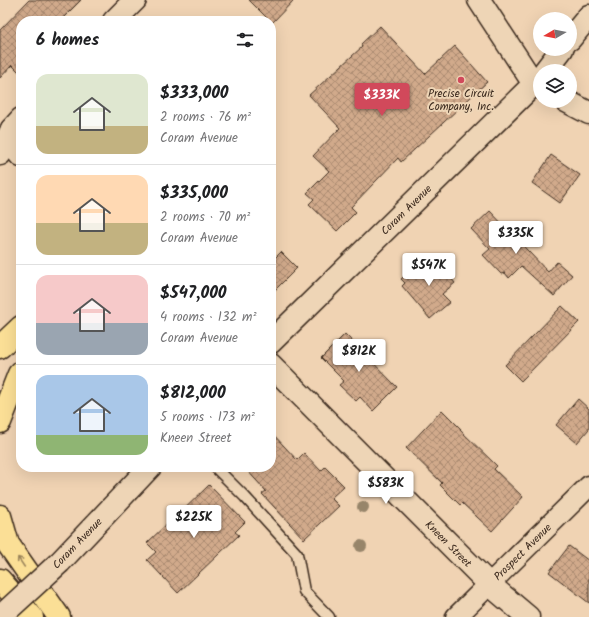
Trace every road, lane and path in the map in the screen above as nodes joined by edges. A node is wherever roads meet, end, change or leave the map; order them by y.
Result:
1 (134, 0) edge
2 (479, 0) edge
3 (119, 16) edge
4 (589, 16) edge
5 (577, 31) edge
6 (533, 71) edge
7 (533, 87) edge
8 (577, 107) edge
9 (589, 113) edge
10 (13, 128) edge
11 (16, 150) edge
12 (0, 154) edge
13 (16, 332) edge
14 (276, 337) edge
15 (0, 347) edge
16 (276, 371) edge
17 (16, 382) edge
18 (0, 422) edge
19 (145, 472) edge
20 (221, 472) edge
21 (589, 486) edge
22 (0, 516) edge
23 (0, 580) edge
24 (489, 584) junction
25 (0, 617) edge
26 (32, 617) edge
27 (59, 617) edge
28 (329, 617) edge
29 (456, 617) edge
30 (528, 617) edge

1 - 3 street
2 - 6 street
4 - 5 street
7 - 14 street, Coram Avenue
8 - 9 street
10 - 11 street
10 - 12 street
13 - 15 highway
16 - 24 street, Kneen Street
17 - 18 highway
19 - 25 street, Coram Avenue, bridge
20 - 28 lane
21 - 24 street, Prospect Avenue
27 -> 22 highway
23 - 26 highway
24 - 29 street, Prospect Avenue
24 - 30 street, Kneen Street

